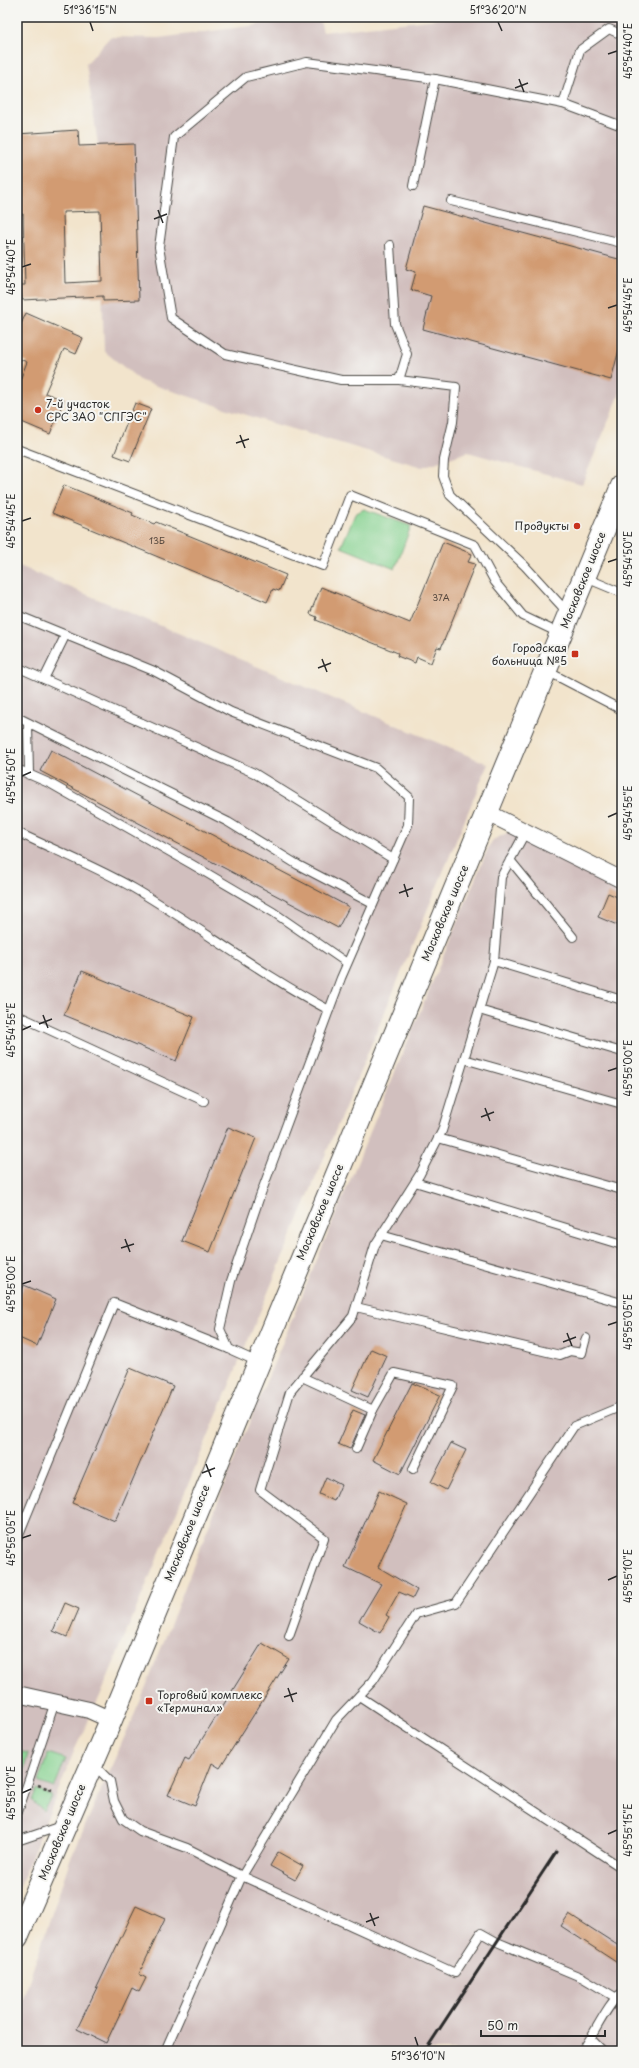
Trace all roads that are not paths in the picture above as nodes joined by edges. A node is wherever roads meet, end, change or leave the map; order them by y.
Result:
1 (622, 35) edge
2 (435, 79) junction
3 (563, 104) junction
4 (622, 126) edge
5 (413, 186) dead end
6 (451, 201) dead end
7 (622, 243) edge
8 (390, 245) dead end
9 (399, 380) junction
10 (17, 449) edge
11 (622, 486) edge
12 (585, 578) junction
13 (622, 593) edge
14 (570, 615) junction
15 (17, 616) edge
16 (561, 635) junction
17 (65, 636) junction
18 (17, 667) edge
19 (546, 670) junction
20 (44, 679) junction
21 (622, 710) edge
22 (17, 717) edge
23 (28, 723) junction
24 (17, 769) edge
25 (29, 774) junction
26 (486, 812) junction
27 (526, 831) junction
28 (17, 832) edge
29 (393, 859) junction
30 (510, 860) junction
31 (622, 880) edge
32 (373, 904) junction
33 (573, 937) dead end
34 (494, 961) junction
35 (347, 963) junction
36 (622, 1000) edge
37 (329, 1010) junction
38 (479, 1010) junction
39 (17, 1014) edge
40 (622, 1052) edge
41 (464, 1059) junction
42 (204, 1101) dead end
43 (622, 1104) edge
44 (438, 1138) junction
45 (415, 1182) junction
46 (622, 1190) edge
47 (381, 1235) junction
48 (622, 1245) edge
49 (622, 1303) edge
50 (356, 1308) junction
51 (586, 1338) dead end
52 (229, 1349) junction
53 (258, 1362) junction
54 (302, 1377) junction
55 (622, 1406) edge
56 (373, 1410) junction
57 (356, 1449) dead end
58 (413, 1469) dead end
59 (17, 1539) edge
60 (289, 1636) dead end
61 (17, 1694) edge
62 (359, 1696) junction
63 (55, 1702) junction
64 (111, 1720) junction
65 (92, 1763) junction
66 (17, 1815) edge
67 (64, 1825) junction
68 (17, 1841) edge
69 (622, 1868) edge
70 (242, 1876) junction
71 (17, 1937) edge
72 (618, 1995) edge
73 (591, 2039) junction
74 (165, 2051) edge
75 (582, 2051) edge
76 (603, 2051) edge

1 - 3 lane
2 - 3 lane
2 - 5 lane
2 - 9 lane
3 - 4 lane
6 - 7 lane
8 - 9 lane
9 - 14 lane
10 - 16 lane
11 - 12 main road, Московское шоссе
12 - 13 lane
12 - 14 main road, Московское шоссе
14 - 16 main road, Московское шоссе
15 - 17 lane
16 - 19 main road, Московское шоссе
17 - 20 lane
17 - 29 lane
18 - 20 lane
19 - 21 lane
19 - 26 main road, Московское шоссе
20 - 29 lane
22 - 23 lane
23 - 25 lane
23 - 32 lane
24 - 25 lane
25 - 35 lane
26 - 27 street
26 - 53 main road, Московское шоссе
27 - 30 lane
27 - 31 street
28 - 37 lane
29 - 32 lane
30 - 33 lane
30 - 34 lane
32 - 35 lane
34 - 36 lane
34 - 38 lane
35 - 37 lane
37 - 52 lane
38 - 40 lane
38 - 41 lane
39 - 42 lane
41 - 43 lane
41 - 44 lane
44 - 45 lane
44 - 46 lane
45 - 47 lane
45 - 48 lane
47 - 49 lane
47 - 50 lane
50 - 51 lane
50 - 54 lane
52 - 53 lane
52 - 59 lane
53 - 64 main road, Московское шоссе
54 - 56 lane
54 - 60 lane
55 - 62 lane
56 - 57 lane
56 - 58 lane
61 - 63 street
62 - 69 lane
62 - 70 lane
63 - 64 street
63 - 66 lane
64 - 65 main road, Московское шоссе
65 - 67 main road, Московское шоссе
65 - 70 lane
67 - 68 lane
67 - 71 main road, Московское шоссе
70 - 72 lane
70 - 74 lane
72 - 73 lane
73 - 75 lane
73 - 76 lane

